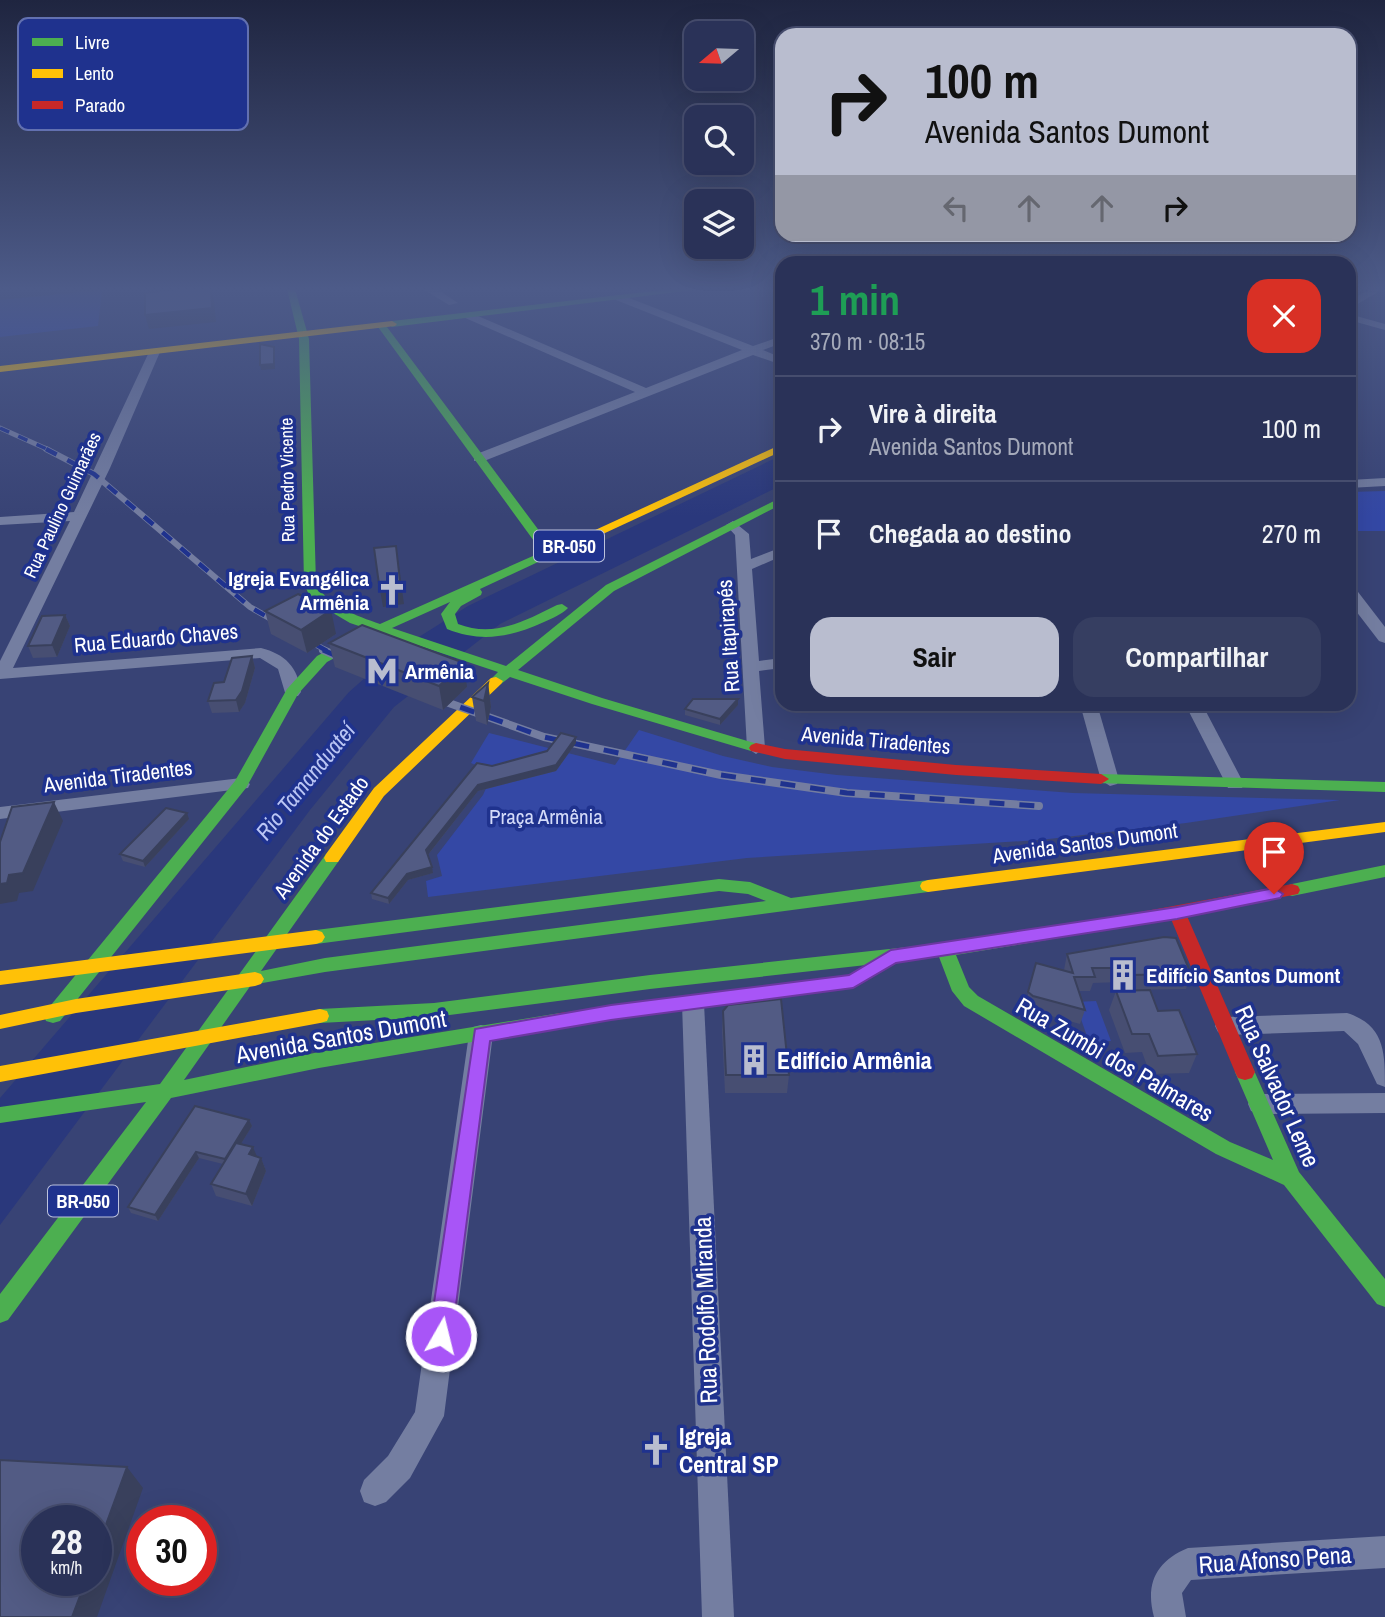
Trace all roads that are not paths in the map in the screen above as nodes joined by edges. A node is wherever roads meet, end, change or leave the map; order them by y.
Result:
1 (36, 364) edge
2 (45, 364) edge
3 (148, 364) edge
4 (302, 364) edge
5 (410, 364) edge
6 (581, 364) edge
7 (720, 364) edge
8 (31, 366) junction
9 (0, 369) edge
10 (647, 393) junction
11 (775, 450) edge
12 (479, 458) junction
13 (1385, 482) edge
14 (1356, 484) edge
15 (775, 504) edge
16 (79, 516) junction
17 (0, 522) edge
18 (733, 525) junction
19 (550, 554) junction
20 (775, 554) edge
21 (744, 566) junction
22 (486, 583) junction
23 (1356, 599) edge
24 (589, 601) junction
25 (381, 629) junction
26 (1385, 638) edge
27 (775, 664) edge
28 (751, 667) junction
29 (507, 673) junction
30 (1, 674) edge
31 (292, 692) junction
32 (1090, 711) edge
33 (1197, 711) edge
34 (756, 748) junction
35 (1110, 780) junction
36 (241, 784) junction
37 (1235, 784) junction
38 (1385, 787) edge
39 (1372, 812) dead end
40 (0, 813) edge
41 (1385, 827) edge
42 (1253, 842) junction
43 (1385, 871) edge
44 (1356, 877) junction
45 (1385, 883) edge
46 (792, 905) junction
47 (1177, 913) junction
48 (269, 945) junction
49 (945, 950) junction
50 (891, 957) junction
51 (94, 967) junction
52 (0, 978) edge
53 (244, 981) junction
54 (693, 1003) junction
55 (59, 1009) junction
56 (0, 1022) edge
57 (1226, 1026) junction
58 (43, 1029) dead end
59 (481, 1034) junction
60 (205, 1035) junction
61 (9, 1071) edge
62 (1385, 1077) edge
63 (166, 1090) junction
64 (1385, 1103) edge
65 (1260, 1104) junction
66 (0, 1115) edge
67 (1292, 1178) junction
68 (1385, 1296) edge
69 (0, 1312) edge
70 (375, 1491) dead end
71 (1385, 1552) edge
72 (718, 1617) edge
73 (1170, 1617) edge

1 - 8 main road
2 - 8 main road
3 - 16 street, Rua Paulino Guimarães
4 - 25 main road, Rua Pedro Vicente
5 - 12 main road
6 - 10 street
7 - 10 street
8 - 9 main road
10 - 12 street
11 - 19 main road, BR-050
12 - 19 main road
13 - 14 street
15 - 18 main road, Avenida do Estado / BR-050
16 - 17 street
16 - 30 street, Rua Paulino Guimarães
18 - 21 street, Rua Itapirapés
18 - 24 main road, Avenida do Estado / BR-050
19 - 22 main road, BR-050
20 - 21 street
21 - 28 street, Rua Itapirapés
22 - 24 main road
22 - 25 main road, BR-050
23 - 26 street
24 - 29 main road, Avenida do Estado / BR-050
25 - 29 main road, Avenida Tiradentes
25 - 31 main road, BR-050
27 - 28 street
28 - 34 street, Rua Itapirapés
29 - 34 main road, Avenida Tiradentes
29 - 48 main road, Avenida do Estado / BR-050
30 - 31 street, Rua Eduardo Chaves
31 - 36 main road, BR-050
32 - 35 street
33 - 37 street
34 - 35 main road, Avenida Tiradentes
35 - 37 main road, Avenida Tiradentes
36 - 40 street, Avenida Tiradentes
36 - 51 main road, BR-050
37 - 38 main road, Avenida Tiradentes
39 - 42 main road
41 - 42 main road, Avenida Santos Dumont
42 - 46 main road, Avenida Santos Dumont
43 - 44 main road, Avenida Santos Dumont
44 - 45 main road, Avenida Santos Dumont
44 - 47 main road, Avenida Santos Dumont
46 - 48 main road, Avenida Santos Dumont
46 - 53 main road, Avenida Santos Dumont
47 - 49 main road, Avenida Santos Dumont
47 - 57 main road, Rua Salvador Leme
48 - 51 main road, Avenida Santos Dumont
48 - 53 main road, Avenida do Estado / BR-050
49 - 50 main road, Avenida Santos Dumont
49 - 67 main road, Rua Zumbi dos Palmares
50 - 54 main road, Avenida Santos Dumont
50 - 60 main road, Avenida Santos Dumont
51 - 52 main road, Avenida Santos Dumont
51 - 55 main road, BR-050
53 - 55 main road, Avenida Santos Dumont
53 - 60 main road, Avenida do Estado / BR-050
54 - 59 main road, Avenida Santos Dumont
54 - 72 street, Rua Rodolfo Miranda
55 - 56 main road, Avenida Santos Dumont
55 - 58 main road, BR-050
57 - 62 street
57 - 65 main road, Rua Salvador Leme
59 - 63 main road, Avenida Santos Dumont
59 - 70 street
60 - 61 main road, Avenida Santos Dumont
60 - 63 main road, Avenida do Estado / BR-050
63 - 66 main road, Avenida Santos Dumont
63 - 69 main road, Avenida do Estado / BR-050
64 - 65 street
65 - 67 main road, Rua Salvador Leme
67 - 68 main road, Rua Salvador Leme
71 - 73 street, Rua Afonso Pena

